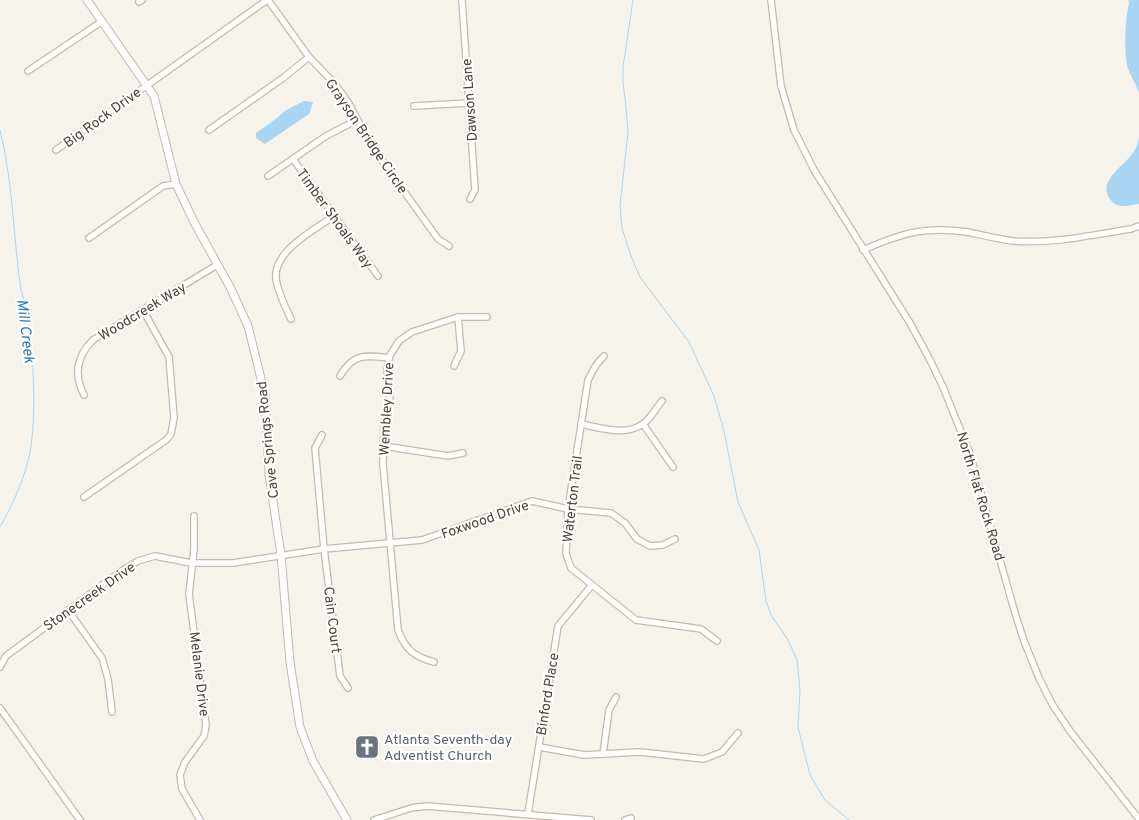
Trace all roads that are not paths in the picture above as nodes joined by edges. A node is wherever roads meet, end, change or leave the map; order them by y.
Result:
1 (87, 0) edge
2 (267, 0) edge
3 (462, 0) edge
4 (771, 0) edge
5 (101, 22) junction
6 (309, 57) junction
7 (28, 71) dead end
8 (147, 84) junction
9 (469, 103) junction
10 (414, 106) dead end
11 (357, 120) junction
12 (209, 130) dead end
13 (56, 150) dead end
14 (293, 159) junction
15 (268, 176) dead end
16 (176, 184) junction
17 (470, 199) dead end
18 (334, 216) junction
19 (1139, 226) edge
20 (90, 238) dead end
21 (449, 246) dead end
22 (863, 250) junction
23 (217, 265) junction
24 (378, 276) dead end
25 (143, 310) junction
26 (458, 317) junction
27 (487, 317) dead end
28 (291, 319) dead end
29 (604, 356) dead end
30 (389, 358) junction
31 (454, 366) dead end
32 (340, 376) dead end
33 (84, 395) dead end
34 (662, 401) dead end
35 (581, 424) junction
36 (643, 424) junction
37 (322, 435) dead end
38 (384, 446) junction
39 (463, 453) dead end
40 (673, 467) dead end
41 (84, 497) dead end
42 (568, 509) junction
43 (194, 516) dead end
44 (675, 539) dead end
45 (391, 542) junction
46 (324, 549) junction
47 (281, 555) junction
48 (191, 563) junction
49 (592, 584) junction
50 (68, 610) junction
51 (717, 641) dead end
52 (434, 662) dead end
53 (0, 667) edge
54 (348, 688) dead end
55 (616, 697) dead end
56 (0, 708) edge
57 (112, 712) dead end
58 (738, 733) dead end
59 (539, 747) junction
60 (603, 754) junction
61 (528, 814) junction
62 (1139, 819) edge
63 (80, 820) edge
64 (200, 820) edge
65 (347, 820) edge
66 (374, 820) edge
67 (591, 820) edge

1 - 5 street, Cave Springs Road
2 - 6 street, Grayson Bridge Circle
2 - 8 street, Big Rock Drive
3 - 9 street, Dawson Lane
4 - 22 street, North Flat Rock Road
5 - 7 street
5 - 8 street, Cave Springs Road
6 - 11 street, Grayson Bridge Circle
6 - 12 street
8 - 13 street, Big Rock Drive
8 - 16 street, Cave Springs Road
9 - 10 street
9 - 17 street, Dawson Lane
11 - 14 street
11 - 21 street, Grayson Bridge Circle
14 - 15 street
14 - 18 street, Timber Shoals Way
16 - 20 street
16 - 23 street, Cave Springs Road
18 - 24 street, Timber Shoals Way
18 - 28 street
19 - 22 street
22 - 62 street, North Flat Rock Road
23 - 25 street, Woodcreek Way
23 - 47 street, Cave Springs Road
25 - 33 street, Woodcreek Way
25 - 41 street
26 - 27 street, Wembley Drive
26 - 30 street, Wembley Drive
26 - 31 street
29 - 35 street, Waterton Trail
30 - 32 street
30 - 38 street, Wembley Drive
34 - 36 street
35 - 36 street
35 - 42 street, Waterton Trail
36 - 40 street
37 - 46 street, Cain Court
38 - 39 street
38 - 45 street, Wembley Drive
42 - 44 street, Foxwood Drive
42 - 45 street, Foxwood Drive
42 - 49 street, Waterton Trail
43 - 48 street, Melanie Drive
45 - 46 street, Foxwood Drive
45 - 52 street, Wembley Drive
46 - 47 street, Foxwood Drive
46 - 54 street, Cain Court
47 - 48 street, Stonecreek Drive
47 - 65 street, Cave Springs Road
48 - 50 street, Stonecreek Drive
48 - 64 street, Melanie Drive
49 - 51 street, Waterton Trail
49 - 59 street, Binford Place
50 - 53 street, Stonecreek Drive
50 - 57 street
55 - 60 street
56 - 63 street
58 - 60 street
59 - 60 street
59 - 61 street, Binford Place
61 - 66 street
61 - 67 street

